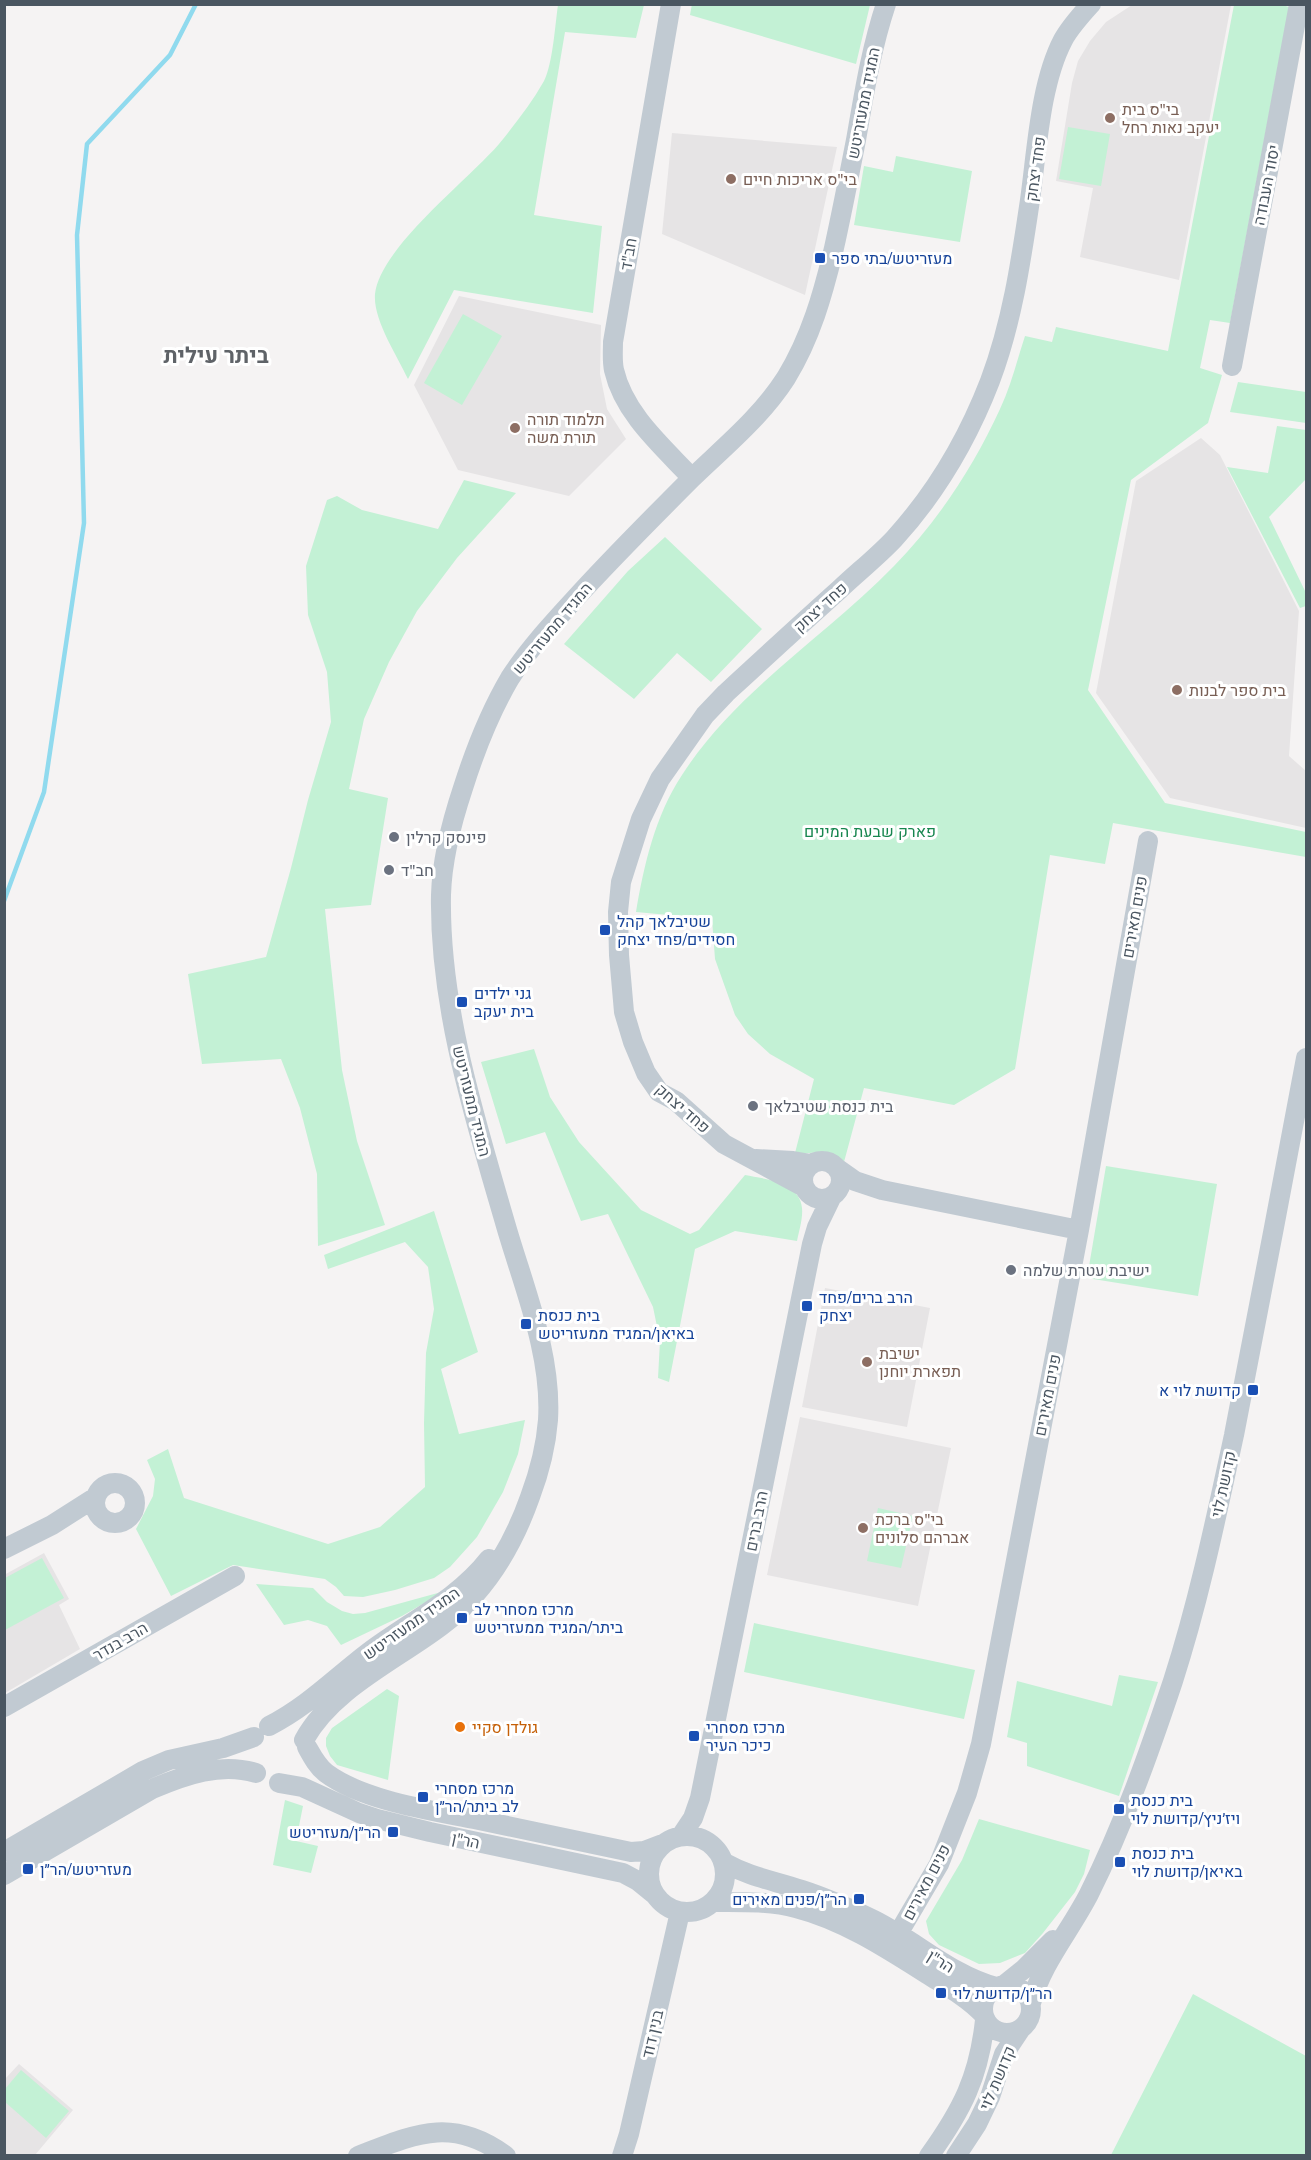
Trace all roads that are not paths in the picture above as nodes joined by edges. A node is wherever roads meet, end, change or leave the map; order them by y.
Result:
1 (671, 4) edge
2 (886, 4) edge
3 (1091, 4) edge
4 (1299, 4) edge
5 (1232, 366) dead end
6 (692, 478) junction
7 (1148, 841) dead end
8 (1306, 1058) edge
9 (753, 1158) junction
10 (811, 1164) junction
11 (838, 1169) junction
12 (805, 1189) junction
13 (882, 1190) junction
14 (833, 1196) junction
15 (1079, 1230) junction
16 (812, 1244) junction
17 (96, 1497) junction
18 (530, 1497) junction
19 (102, 1518) junction
20 (52, 1525) junction
21 (4, 1549) edge
22 (235, 1576) dead end
23 (4, 1707) edge
24 (262, 1731) junction
25 (306, 1743) junction
26 (256, 1773) junction
27 (279, 1783) junction
28 (700, 1798) junction
29 (673, 1840) junction
30 (707, 1841) junction
31 (4, 1852) edge
32 (723, 1862) junction
33 (4, 1875) edge
34 (654, 1894) junction
35 (1088, 1895) junction
36 (713, 1902) junction
37 (680, 1912) junction
38 (898, 1934) junction
39 (1000, 1986) junction
40 (1031, 2003) junction
41 (984, 2017) junction
42 (1020, 2030) junction
43 (358, 2156) edge
44 (506, 2156) edge
45 (622, 2156) edge
46 (929, 2156) edge
47 (956, 2156) edge

1 - 6 street, חב"ד
2 - 6 street, המגיד ממעזריטש
3 - 9 street, פחד יצחק
4 - 5 street, יסוד העבודה
6 - 18 street, המגיד ממעזריטש
7 - 15 street, פנים מאירים
8 - 35 street, קדושת לוי
9 - 10 street, פחד יצחק
9 - 12 street, פחד יצחק
10 - 11 street
10 - 12 street
11 - 13 street
11 - 14 street
12 - 14 street
12 - 16 street, הרב ברים
13 - 14 street
13 - 15 street
14 - 16 street, הרב ברים
15 - 38 street, פנים מאירים
16 - 28 street, הרב ברים
17 - 19 street
17 - 19 street
17 - 20 street
18 - 24 street, המגיד ממעזריטש
18 - 25 street, המגיד ממעזריטש
19 - 20 street
20 - 21 street
22 - 23 street, הרב בנדר
24 - 25 street
24 - 26 street
24 - 31 street, המגיד ממעזריטש
25 - 27 street
25 - 29 street, הר"ן
26 - 27 street
26 - 33 street
27 - 34 street, הר"ן
28 - 29 street, הרב ברים
28 - 30 street, הרב ברים
29 - 30 street
29 - 34 street
30 - 32 street
32 - 36 street
32 - 38 street, הר"ן
34 - 37 street
35 - 39 street, קדושת לוי
35 - 40 street, קדושת לוי
36 - 37 street
36 - 41 street, הר"ן
37 - 45 street, בנין דוד
38 - 39 street, הר"ן
39 - 40 street
39 - 41 street
40 - 42 street
41 - 42 street
41 - 46 street, קדושת לוי
42 - 47 street, קדושת לוי
43 - 44 street

